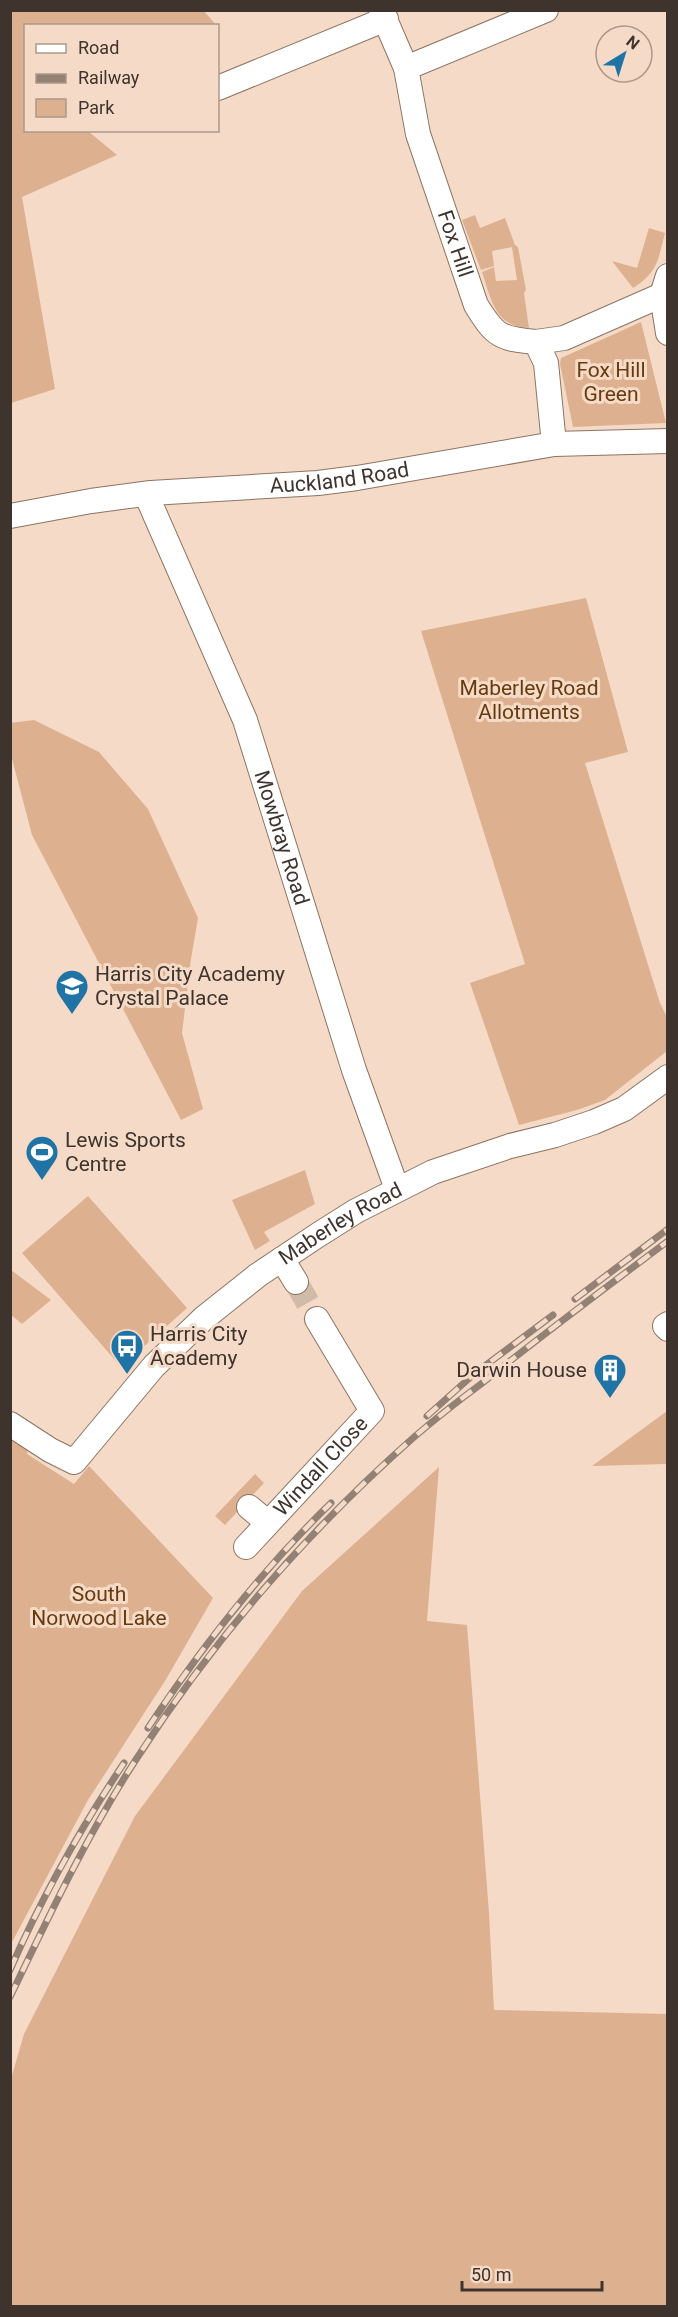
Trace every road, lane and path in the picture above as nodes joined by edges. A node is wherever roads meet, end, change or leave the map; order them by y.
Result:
1 (546, 10) edge
2 (384, 15) edge
3 (406, 68) junction
4 (219, 88) edge
5 (665, 286) edge
6 (668, 333) edge
7 (536, 342) junction
8 (668, 441) edge
9 (554, 444) junction
10 (146, 494) junction
11 (10, 516) edge
12 (668, 1077) edge
13 (397, 1189) junction
14 (282, 1259) junction
15 (296, 1282) tunnel mouth
16 (317, 1318) tunnel mouth
17 (668, 1324) edge
18 (668, 1329) edge
19 (10, 1424) edge
20 (249, 1507) dead end
21 (268, 1523) junction
22 (246, 1547) dead end

1 - 3 street
2 - 3 street, Fox Hill
2 - 4 street
3 - 7 street, Fox Hill
5 - 6 street
5 - 7 street, Fox Hill
7 - 9 street
8 - 9 street, Auckland Road
9 - 10 street, Auckland Road
10 - 11 street, Auckland Road
10 - 13 street, Mowbray Road
12 - 13 street, Maberley Road
13 - 14 street, Maberley Road
14 - 15 street
14 - 19 street, Maberley Road
16 - 21 street, Windall Close
17 - 18 street
20 - 21 street, Windall Close
21 - 22 street, Windall Close

